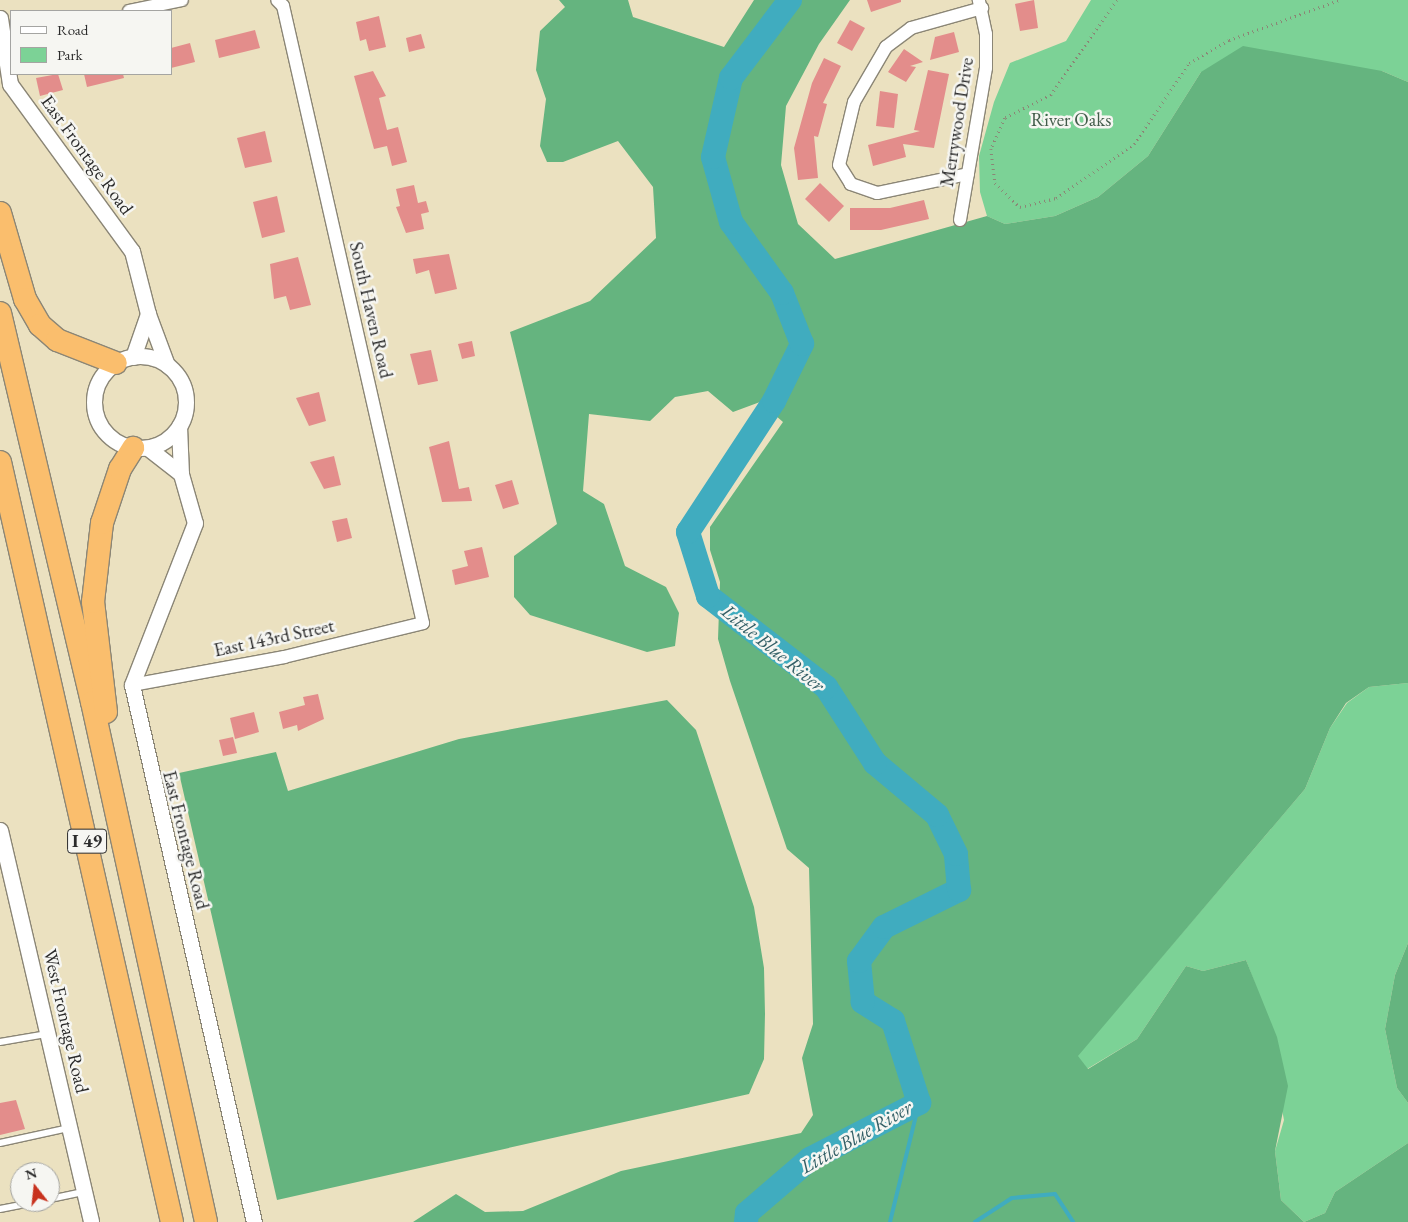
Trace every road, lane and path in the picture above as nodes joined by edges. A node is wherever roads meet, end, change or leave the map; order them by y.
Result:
1 (182, 0) edge
2 (1117, 0) edge
3 (1339, 0) edge
4 (280, 3) edge
5 (980, 4) edge
6 (133, 10) edge
7 (0, 18) edge
8 (7, 37) edge
9 (968, 174) junction
10 (0, 213) edge
11 (960, 220) dead end
12 (0, 313) edge
13 (148, 314) junction
14 (125, 360) junction
15 (167, 365) junction
16 (179, 426) junction
17 (141, 448) junction
18 (0, 462) edge
19 (180, 474) junction
20 (423, 623) joint
21 (132, 686) junction
22 (110, 780) junction
23 (0, 830) edge
24 (48, 1034) junction
25 (0, 1042) edge
26 (70, 1128) junction
27 (0, 1143) edge
28 (84, 1192) junction
29 (60, 1197) edge
30 (91, 1222) edge
31 (172, 1222) edge
32 (206, 1222) edge
33 (254, 1222) edge

1 - 6 street
2 - 3 path
4 - 20 street, South Haven Road
5 - 9 street, Merrywood Drive
5 - 9 street
7 - 8 street, East Frontage Road
8 - 13 street, East Frontage Road
9 - 11 street, Merrywood Drive
10 - 14 highway
12 - 22 highway, I 49
13 - 14 street
13 - 15 street, East Frontage Road
14 - 15 street
14 - 17 street
15 - 16 street
16 - 17 street
16 - 19 street
17 - 19 street
17 - 22 highway
18 - 31 highway, I 49
19 - 21 street
20 - 21 street, East 143rd Street
21 - 33 street, East Frontage Road
22 - 32 highway, I 49
23 - 24 street, West Frontage Road
24 - 25 lane
24 - 26 street, West Frontage Road
26 - 27 lane
26 - 28 street, West Frontage Road
28 - 29 lane
28 - 30 street, West Frontage Road

